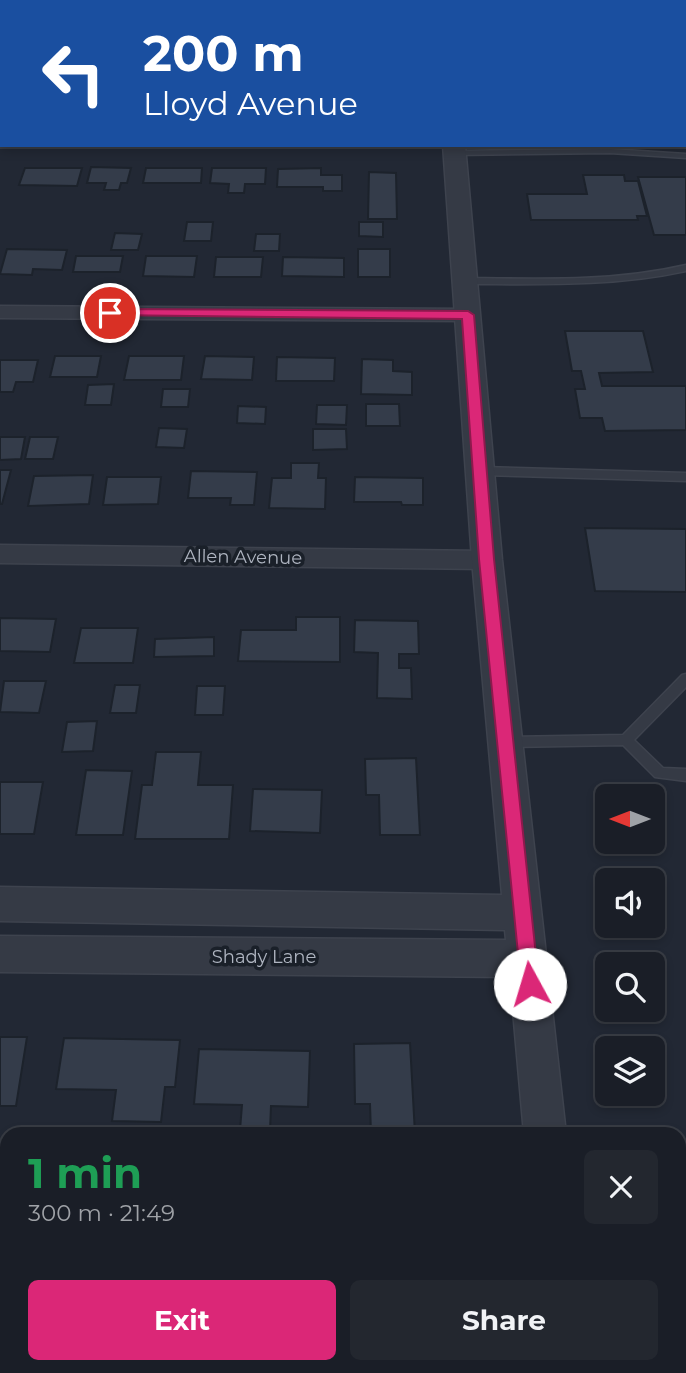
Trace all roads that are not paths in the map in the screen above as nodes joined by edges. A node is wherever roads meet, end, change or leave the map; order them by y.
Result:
1 (454, 149) edge
2 (686, 156) edge
3 (686, 268) edge
4 (465, 281) junction
5 (0, 312) edge
6 (468, 315) junction
7 (480, 471) junction
8 (686, 477) edge
9 (0, 554) edge
10 (487, 559) junction
11 (686, 679) edge
12 (626, 740) junction
13 (505, 742) junction
14 (686, 775) edge
15 (0, 904) edge
16 (523, 913) junction
17 (0, 954) edge
18 (527, 959) junction
19 (544, 1127) edge

1 - 2 lane
1 - 4 street
3 - 4 lane
4 - 6 street
5 - 6 street
6 - 7 street
7 - 8 lane
7 - 10 street
9 - 10 street, Allen Avenue
10 - 13 street
11 - 12 lane
12 - 13 lane
12 - 14 lane
13 - 16 street
15 - 16 street
16 - 18 street
17 - 18 street, Shady Lane
18 - 19 street

